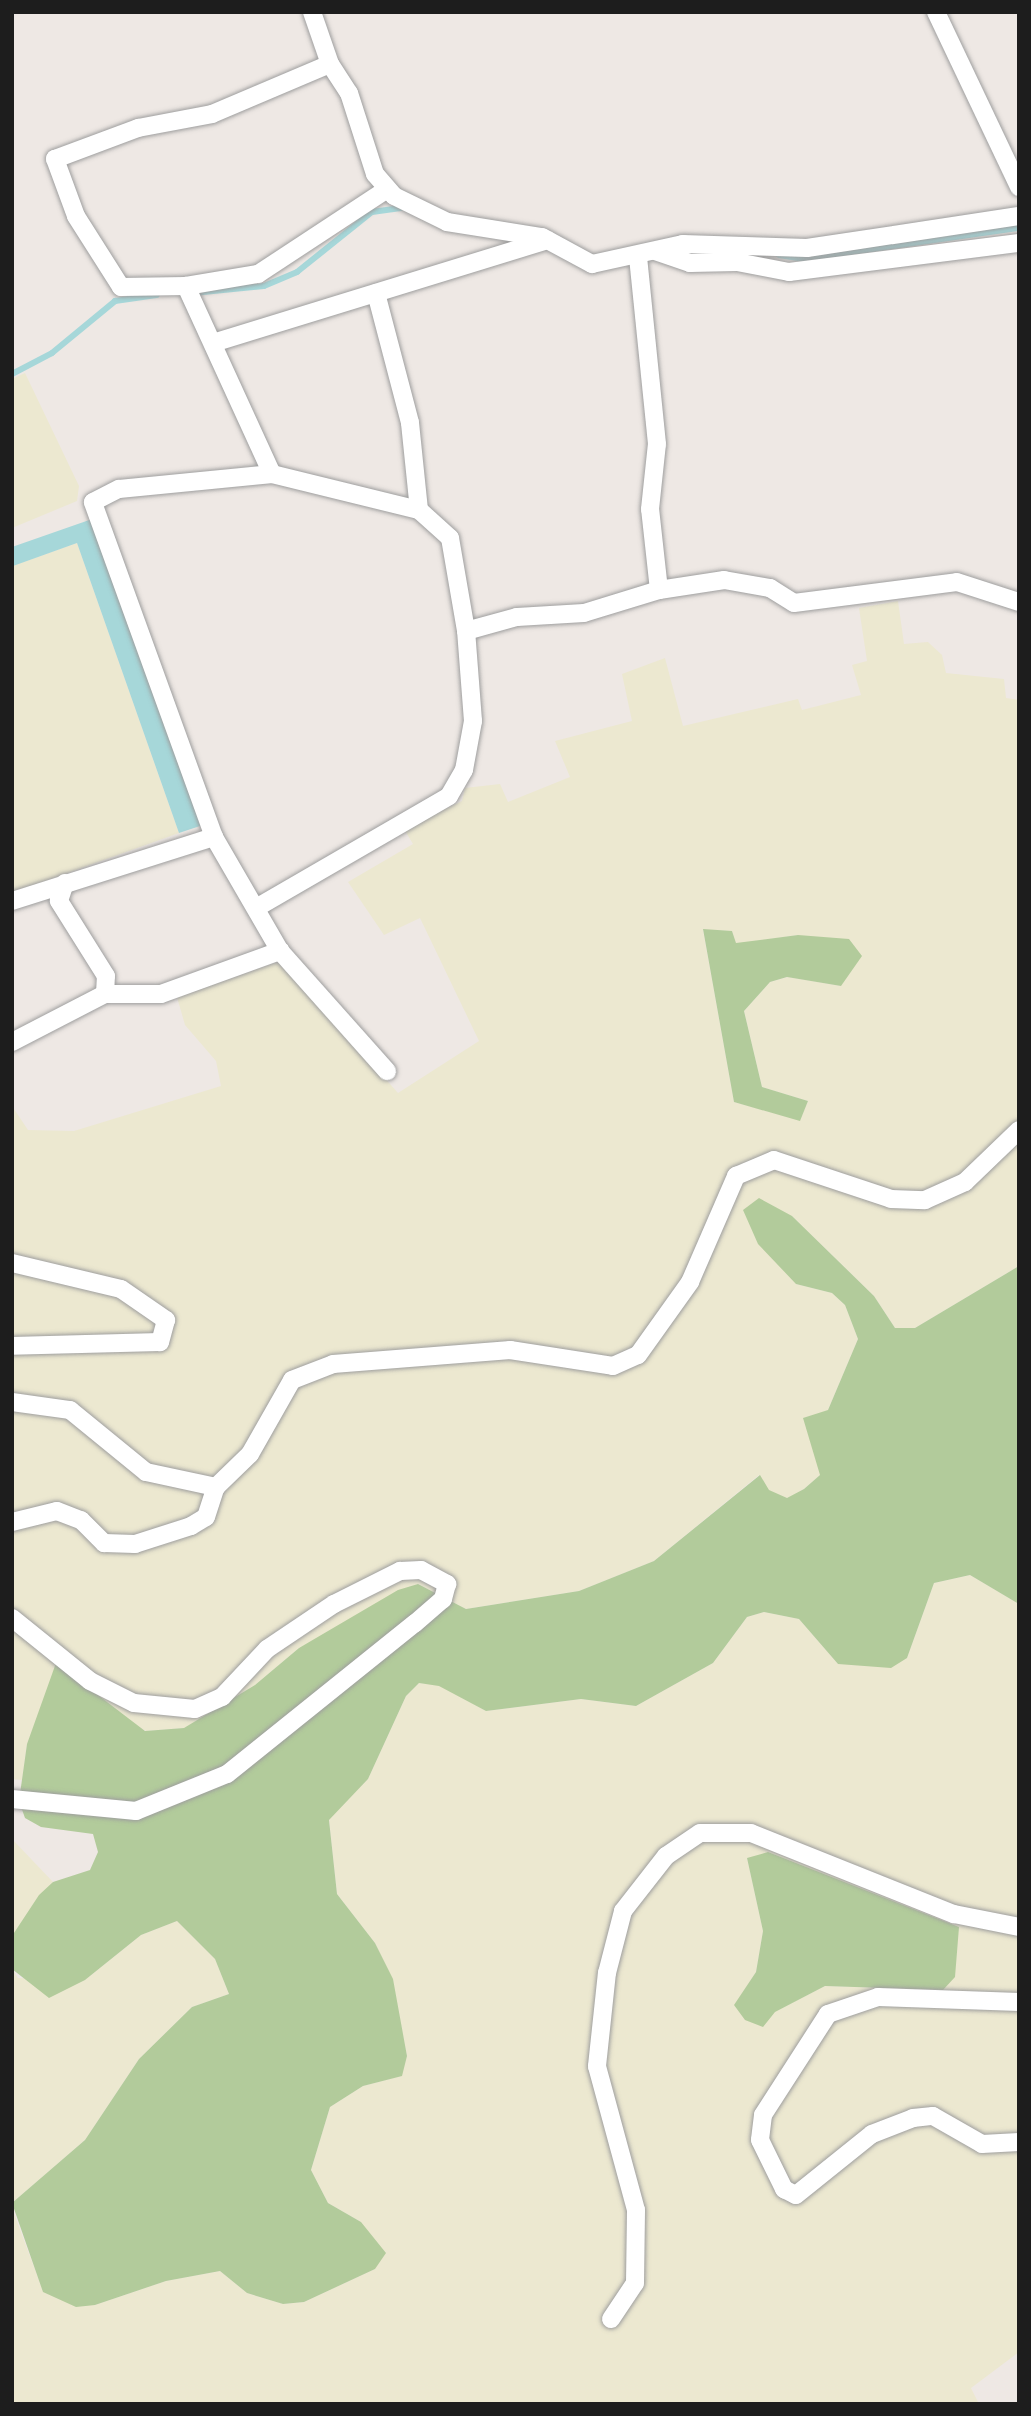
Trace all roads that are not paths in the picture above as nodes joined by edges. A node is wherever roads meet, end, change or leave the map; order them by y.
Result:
1 (312, 12) edge
2 (936, 12) edge
3 (330, 64) junction
4 (1019, 187) edge
5 (386, 190) junction
6 (1019, 216) edge
7 (548, 240) junction
8 (1019, 243) edge
9 (647, 254) junction
10 (186, 286) junction
11 (376, 293) junction
12 (213, 343) junction
13 (272, 474) junction
14 (419, 510) junction
15 (659, 590) junction
16 (1019, 602) edge
17 (466, 631) junction
18 (214, 837) junction
19 (65, 883) junction
20 (12, 901) edge
21 (256, 908) junction
22 (281, 951) junction
23 (105, 995) junction
24 (12, 1042) edge
25 (387, 1071) dead end
26 (1019, 1129) edge
27 (12, 1263) edge
28 (12, 1346) edge
29 (12, 1402) edge
30 (216, 1487) junction
31 (12, 1522) edge
32 (12, 1618) edge
33 (12, 1799) edge
34 (1019, 1927) edge
35 (1019, 2002) edge
36 (1019, 2142) edge
37 (611, 2319) dead end

1 - 3 street
2 - 4 street
3 - 5 street
3 - 10 street
5 - 7 street
5 - 10 street
6 - 9 street
7 - 9 street
7 - 11 street
8 - 9 street
9 - 15 street
10 - 12 street
11 - 12 street
11 - 14 street
12 - 13 street
13 - 14 street
13 - 18 street
14 - 17 street
15 - 16 street
15 - 17 street
17 - 21 street
18 - 19 street
18 - 21 street
19 - 20 street
19 - 23 street
21 - 22 street
22 - 23 street
22 - 25 street
23 - 24 street
26 - 30 street
27 - 28 street
29 - 30 street
30 - 31 street
32 - 33 street
34 - 37 street
35 - 36 street

